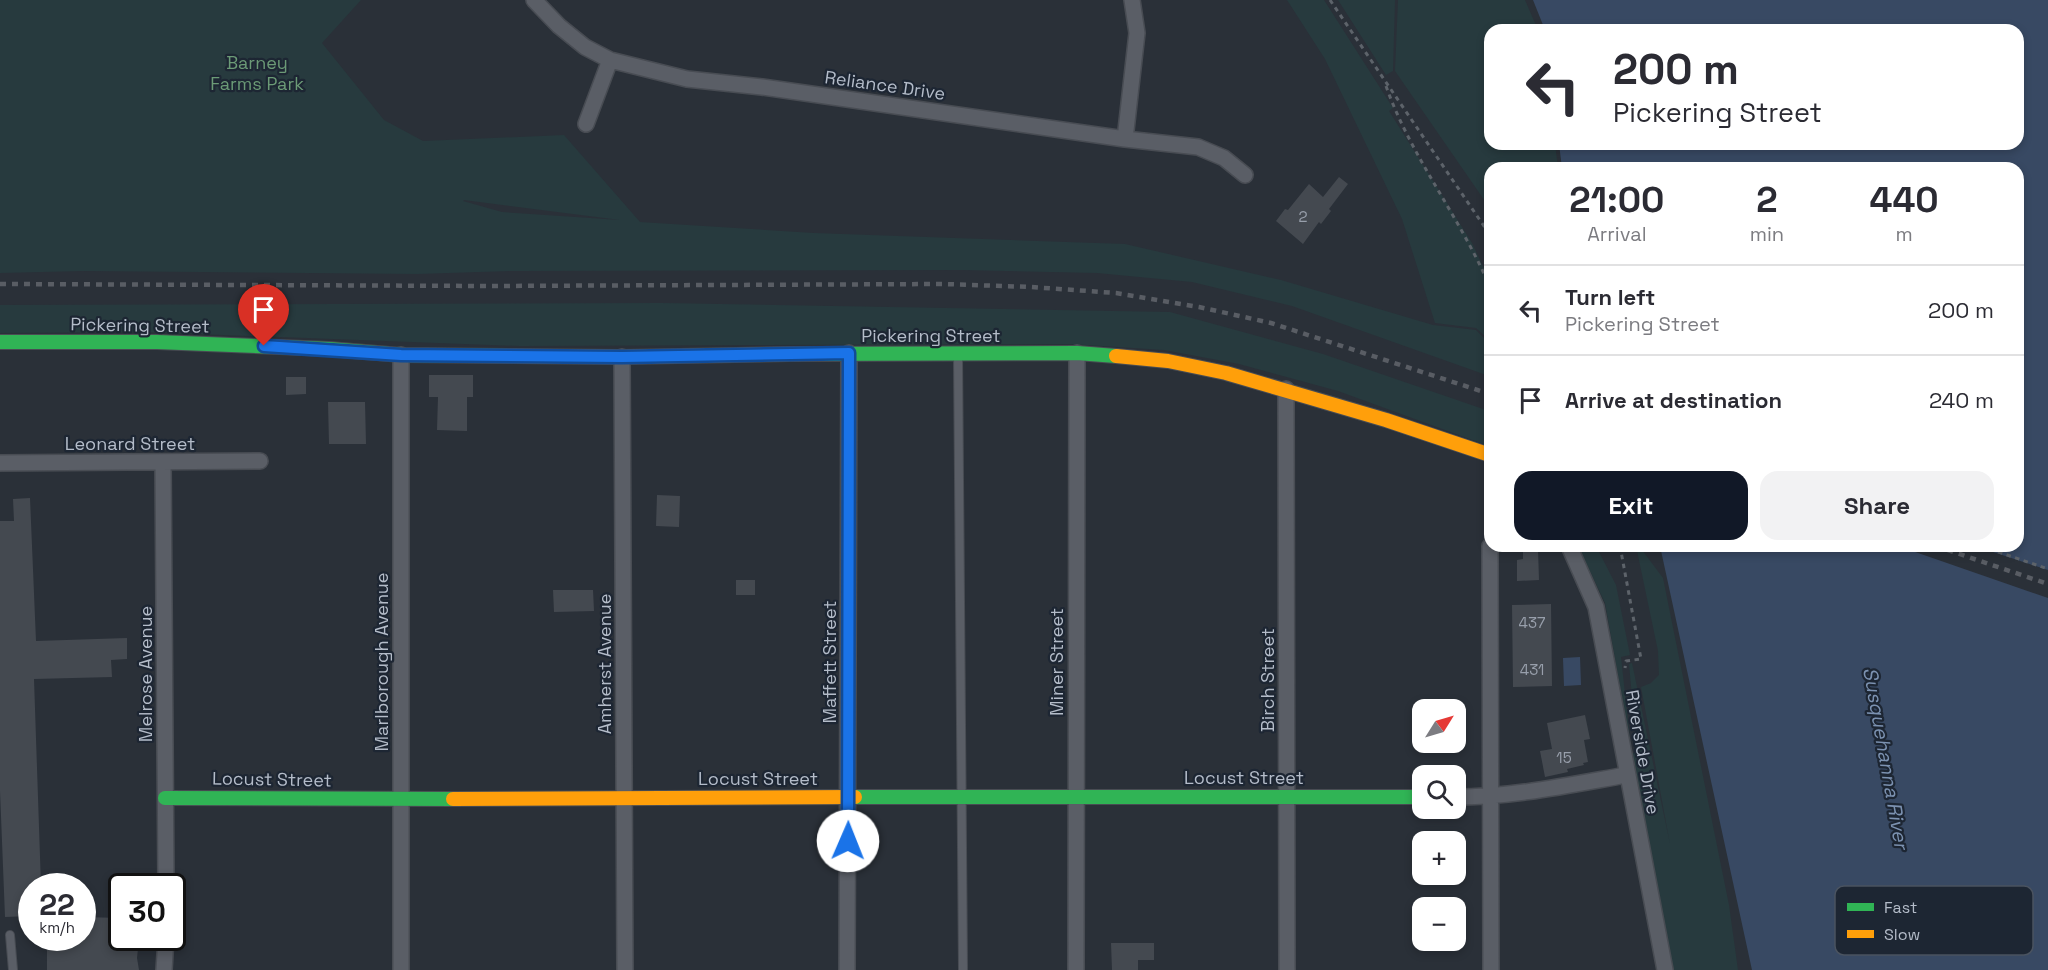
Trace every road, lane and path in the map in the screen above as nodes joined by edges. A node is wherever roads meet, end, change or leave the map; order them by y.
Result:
1 (534, 0) edge
2 (1132, 0) edge
3 (1330, 0) edge
4 (610, 60) junction
5 (1384, 81) junction
6 (586, 124) dead end
7 (1125, 139) junction
8 (1245, 175) dead end
9 (1484, 226) edge
10 (1484, 276) edge
11 (0, 342) edge
12 (849, 353) junction
13 (958, 353) junction
14 (1077, 353) junction
15 (401, 355) junction
16 (622, 357) junction
17 (1286, 389) junction
18 (1484, 453) edge
19 (260, 461) dead end
20 (163, 462) junction
21 (0, 463) edge
22 (1490, 552) edge
23 (1572, 552) edge
24 (1621, 552) edge
25 (1998, 552) edge
26 (2048, 569) edge
27 (1641, 658) dead end
28 (1626, 775) junction
29 (1075, 796) junction
30 (1287, 796) junction
31 (624, 797) junction
32 (962, 797) junction
33 (1412, 797) edge
34 (1466, 797) edge
35 (1491, 797) junction
36 (165, 798) junction
37 (849, 798) junction
38 (401, 800) junction
39 (166, 873) edge
40 (10, 935) dead end
41 (165, 951) edge
42 (13, 970) edge
43 (164, 970) edge
44 (401, 970) edge
45 (625, 970) edge
46 (847, 970) edge
47 (963, 970) edge
48 (1076, 970) edge
49 (1287, 970) edge
50 (1491, 970) edge
51 (1665, 970) edge

1 - 4 street, Reliance Drive
2 - 7 street
3 - 5 path
4 - 6 street
4 - 7 street, Reliance Drive
5 - 9 path
5 - 10 path
7 - 8 street, Reliance Drive
11 - 15 street, Pickering Street
12 - 13 street, Pickering Street
12 - 16 street, Pickering Street
12 - 37 street, Maffett Street
13 - 14 street, Pickering Street
13 - 32 lane
14 - 17 street, Pickering Street
14 - 29 street, Miner Street
15 - 16 street, Pickering Street
15 - 38 street, Marlborough Avenue
16 - 31 street, Amherst Avenue
17 - 18 street, Pickering Street
17 - 30 street, Birch Street
19 - 20 street, Leonard Street
20 - 21 street, Leonard Street
20 - 36 street, Melrose Avenue
22 - 35 street
23 - 28 street, Riverside Drive
24 - 27 path
25 - 26 path
28 - 35 street
28 - 51 street, Riverside Drive
29 - 30 street, Locust Street
29 - 32 street, Locust Street
29 - 48 street, Miner Street
30 - 33 street, Locust Street
30 - 49 street, Birch Street
31 - 37 street, Locust Street
31 - 38 street, Locust Street
31 - 45 street, Amherst Avenue
32 - 37 street, Locust Street
32 - 47 lane
34 - 35 street
35 - 50 street
36 - 38 street, Locust Street
36 - 39 street, Melrose Avenue
37 - 46 street, Maffett Street
38 - 44 street, Marlborough Avenue
40 - 42 lane
41 - 43 street

